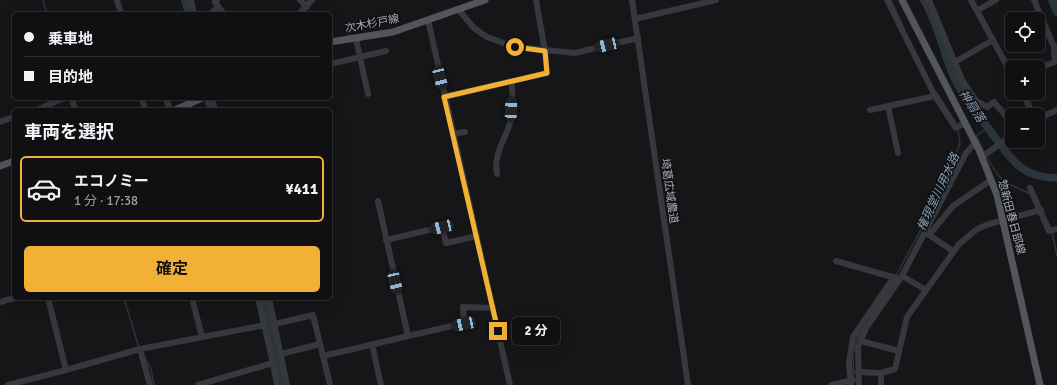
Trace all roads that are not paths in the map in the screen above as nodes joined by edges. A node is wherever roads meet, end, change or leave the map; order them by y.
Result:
1 (117, 0) edge
2 (191, 0) edge
3 (217, 0) edge
4 (300, 0) edge
5 (312, 0) edge
6 (485, 0) edge
7 (536, 0) edge
8 (632, 0) edge
9 (716, 0) edge
10 (887, 0) edge
11 (902, 0) edge
12 (929, 0) edge
13 (971, 0) edge
14 (996, 0) edge
15 (1034, 0) edge
16 (471, 2) edge
17 (218, 7) junction
18 (307, 7) junction
19 (458, 9) junction
20 (978, 10) junction
21 (120, 12) edge
22 (194, 12) edge
23 (212, 12) edge
24 (222, 12) edge
25 (301, 12) edge
26 (635, 19) junction
27 (428, 20) junction
28 (638, 38) junction
29 (356, 39) junction
30 (993, 40) junction
31 (332, 42) edge
32 (1054, 46) junction
33 (386, 51) dead end
34 (545, 51) junction
35 (1057, 54) edge
36 (360, 58) junction
37 (1005, 61) edge
38 (954, 62) junction
39 (332, 64) edge
40 (1045, 66) edge
41 (512, 82) junction
42 (368, 94) dead end
43 (935, 96) junction
44 (444, 97) junction
45 (60, 100) edge
46 (198, 100) edge
47 (888, 106) junction
48 (42, 108) edge
49 (180, 108) edge
50 (870, 110) dead end
51 (1057, 110) edge
52 (1005, 115) edge
53 (1045, 116) edge
54 (12, 118) edge
55 (0, 122) edge
56 (965, 123) junction
57 (465, 132) dead end
58 (453, 134) junction
59 (1005, 140) edge
60 (974, 144) junction
61 (898, 153) dead end
62 (982, 157) junction
63 (12, 163) edge
64 (0, 166) edge
65 (497, 174) dead end
66 (991, 180) junction
67 (1030, 188) dead end
68 (378, 201) dead end
69 (1041, 210) junction
70 (1003, 220) junction
71 (1057, 229) edge
72 (927, 234) junction
73 (477, 236) junction
74 (386, 240) junction
75 (953, 251) junction
76 (836, 261) dead end
77 (898, 277) junction
78 (926, 290) junction
79 (12, 299) edge
80 (48, 300) edge
81 (193, 300) edge
82 (259, 300) edge
83 (269, 300) edge
84 (0, 302) edge
85 (493, 308) junction
86 (275, 324) junction
87 (265, 325) junction
88 (408, 336) junction
89 (202, 337) junction
90 (320, 344) junction
91 (372, 344) junction
92 (860, 344) junction
93 (851, 345) junction
94 (140, 349) junction
95 (899, 351) junction
96 (282, 354) junction
97 (323, 356) junction
98 (273, 363) junction
99 (66, 370) junction
100 (858, 372) junction
101 (881, 373) junction
102 (858, 382) edge
103 (851, 383) edge
104 (8, 385) edge
105 (150, 385) edge
106 (198, 385) edge
107 (277, 385) edge
108 (287, 385) edge
109 (330, 385) edge
110 (381, 385) edge
111 (510, 385) edge
112 (688, 385) edge
113 (831, 385) edge
114 (881, 385) edge
115 (1040, 385) edge

1 - 21 street
2 - 22 street
3 - 17 street
4 - 18 street
5 - 18 street
6 - 16 main road, 次木杉戸線
7 - 34 street
8 - 26 street, 埼葛広域農道
9 - 26 street
10 - 43 street
11 - 56 main road, 惣新田春日部線
12 - 38 street
13 - 20 street
14 - 20 street
15 - 32 street
16 - 19 main road, 次木杉戸線
17 - 23 street
17 - 24 street
18 - 25 street
19 - 27 main road, 次木杉戸線
19 - 34 street
20 - 30 street
26 - 28 street, 埼葛広域農道
27 - 29 main road, 次木杉戸線
27 - 44 street
28 - 34 street
28 - 112 street, 埼葛広域農道
29 - 31 main road, 次木杉戸線
29 - 36 street
30 - 37 street
30 - 38 street
32 - 35 street
32 - 40 street
33 - 36 street
34 - 41 street
36 - 39 street
36 - 42 street
38 - 52 street
41 - 44 street
41 - 65 street
43 - 47 street
43 - 56 street
44 - 58 street
45 - 48 street
46 - 49 main road
47 - 50 street
47 - 61 street
51 - 53 street
54 - 55 street
56 - 60 main road, 惣新田春日部線
57 - 58 street
58 - 73 street
59 - 62 street
60 - 62 main road, 惣新田春日部線
60 - 72 street
62 - 66 main road, 惣新田春日部線
63 - 64 main road
66 - 70 main road, 惣新田春日部線
66 - 72 street
67 - 69 street
68 - 74 street
69 - 70 street
69 - 71 street
70 - 75 street
70 - 115 main road, 惣新田春日部線
72 - 75 street
72 - 77 street
73 - 74 street
73 - 85 street
74 - 88 street
75 - 78 street
76 - 77 street
77 - 78 street
77 - 92 street
77 - 93 street
78 - 95 street
79 - 84 street
80 - 99 street
81 - 89 street
82 - 87 street
83 - 86 street
85 - 88 street
85 - 111 street
86 - 90 street
86 - 96 street
87 - 89 street
87 - 98 street
88 - 91 street
89 - 94 street
90 - 96 street
90 - 97 street
91 - 97 street
91 - 110 street
92 - 93 street
92 - 95 street
92 - 100 street
93 - 103 street
94 - 99 street
94 - 105 street
95 - 101 street
96 - 108 street
97 - 109 street
98 - 106 street
98 - 107 street
99 - 104 street
100 - 101 street
100 - 102 street
101 - 114 street
102 - 103 street
103 - 113 street

